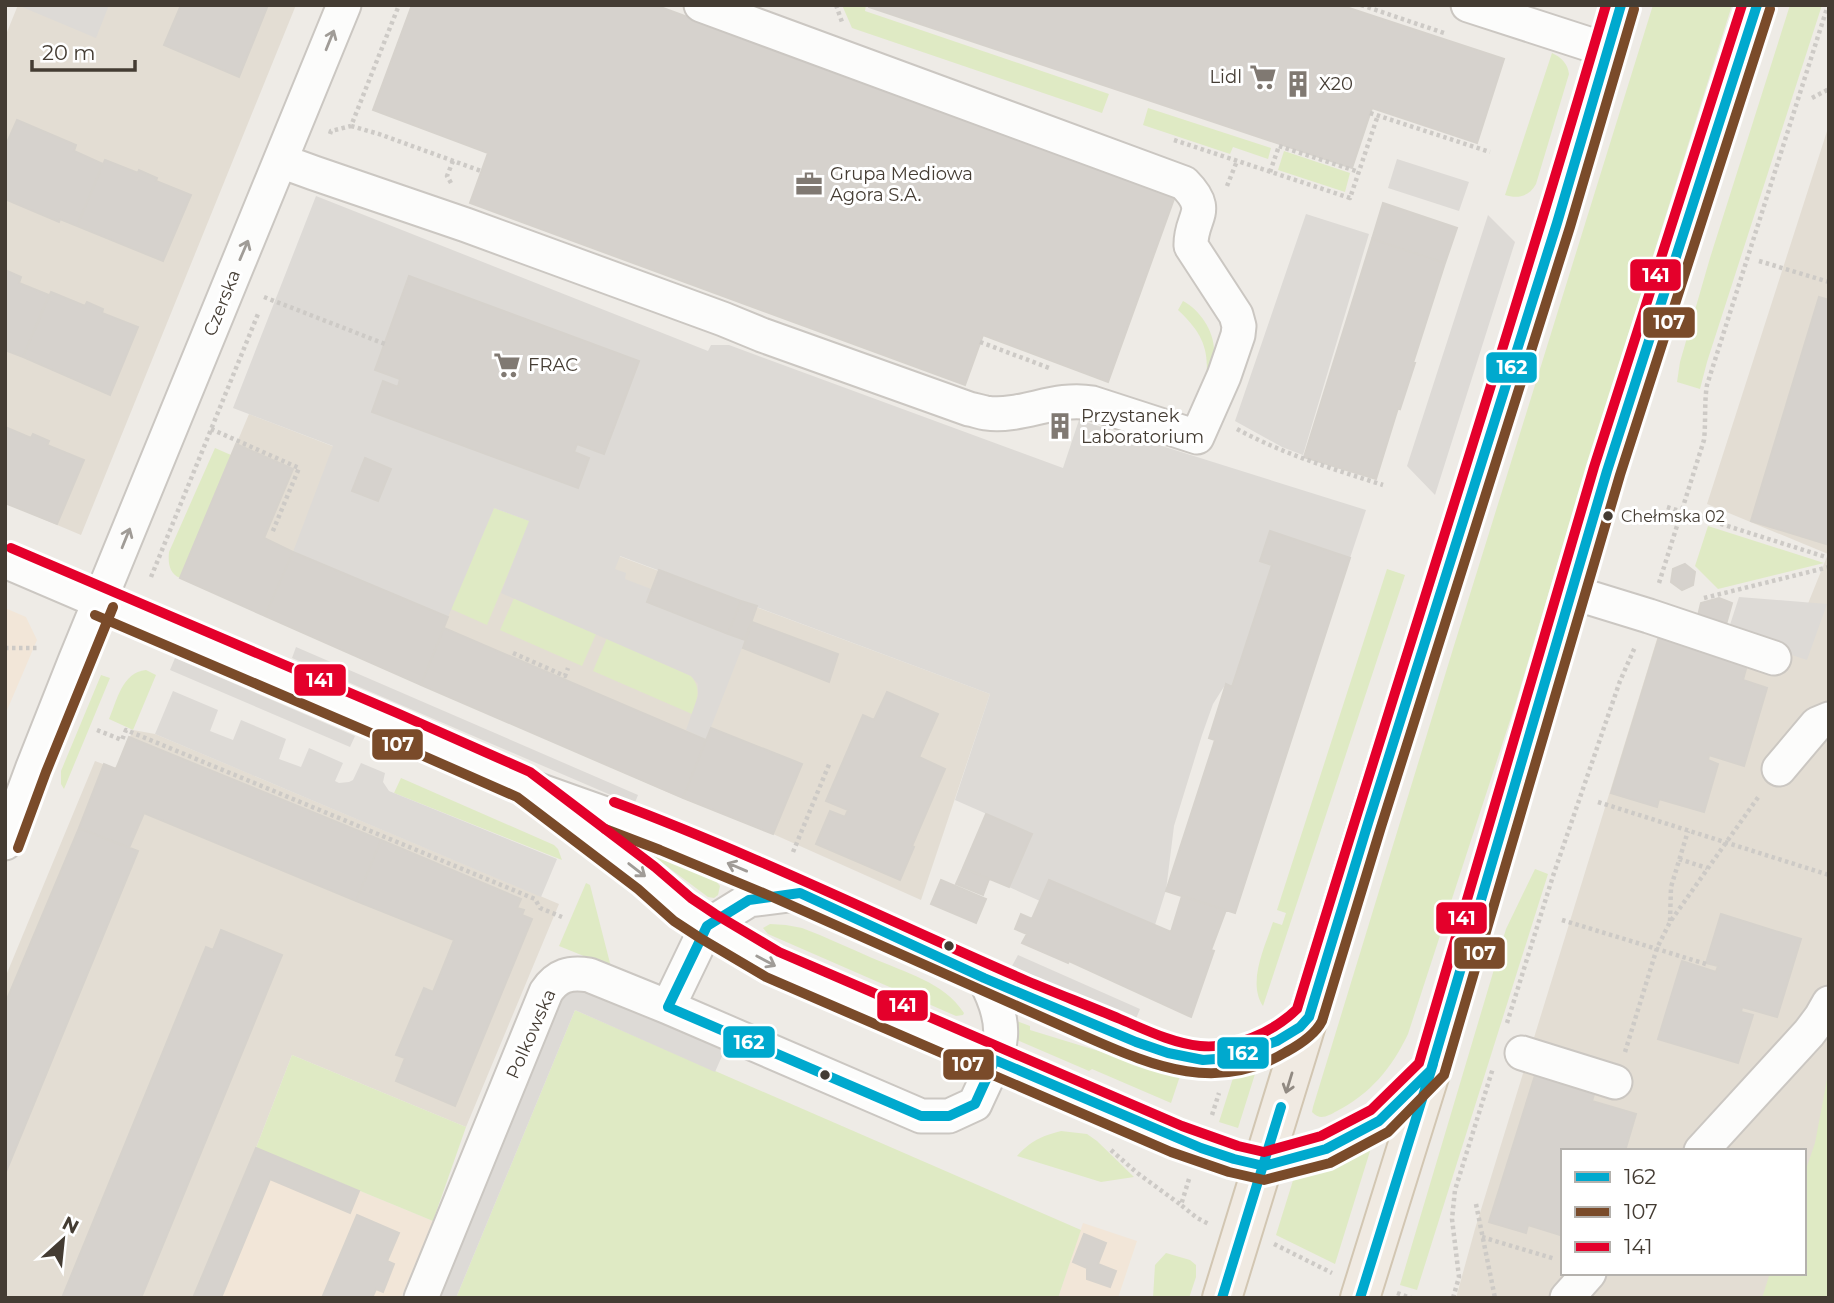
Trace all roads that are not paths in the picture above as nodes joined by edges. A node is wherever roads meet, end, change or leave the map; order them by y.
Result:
1 (344, 5) edge
2 (701, 5) edge
3 (1468, 5) edge
4 (1621, 5) edge
5 (1757, 5) edge
6 (1607, 50) junction
7 (281, 160) junction
8 (5, 561) edge
9 (1571, 592) junction
10 (100, 602) junction
11 (1774, 658) dead end
12 (1829, 719) edge
13 (1779, 769) road end
14 (524, 785) junction
15 (5, 843) edge
16 (800, 893) junction
17 (707, 926) junction
18 (984, 978) junction
19 (1829, 1003) edge
20 (668, 1007) junction
21 (1308, 1017) junction
22 (1507, 1048) road end
23 (995, 1060) junction
24 (1432, 1070) junction
25 (1615, 1083) road end
26 (1703, 1149) edge
27 (1264, 1166) junction
28 (1587, 1275) edge
29 (421, 1298) edge
30 (1222, 1298) edge
31 (1360, 1298) edge
32 (1567, 1298) edge

7 -> 1 street, Czerska
2 - 7 street
3 - 6 street
4 - 6 main road
5 - 9 main road
6 - 21 main road
10 -> 7 street, Czerska
8 - 10 street
9 - 11 street
9 - 24 main road
10 - 14 street
10 - 15 street, Czerska
12 - 13 street
16 -> 14 street
14 -> 17 street
16 - 17 street
16 - 18 street
17 - 20 street
17 -> 23 street
18 - 21 street
18 - 23 street, Polkowska
19 - 26 street
20 - 23 street, Polkowska
20 - 29 street, Polkowska
21 -> 27 main road
22 - 25 street
23 - 27 street
24 - 27 street
24 - 31 main road
27 - 30 main road
28 - 32 street

